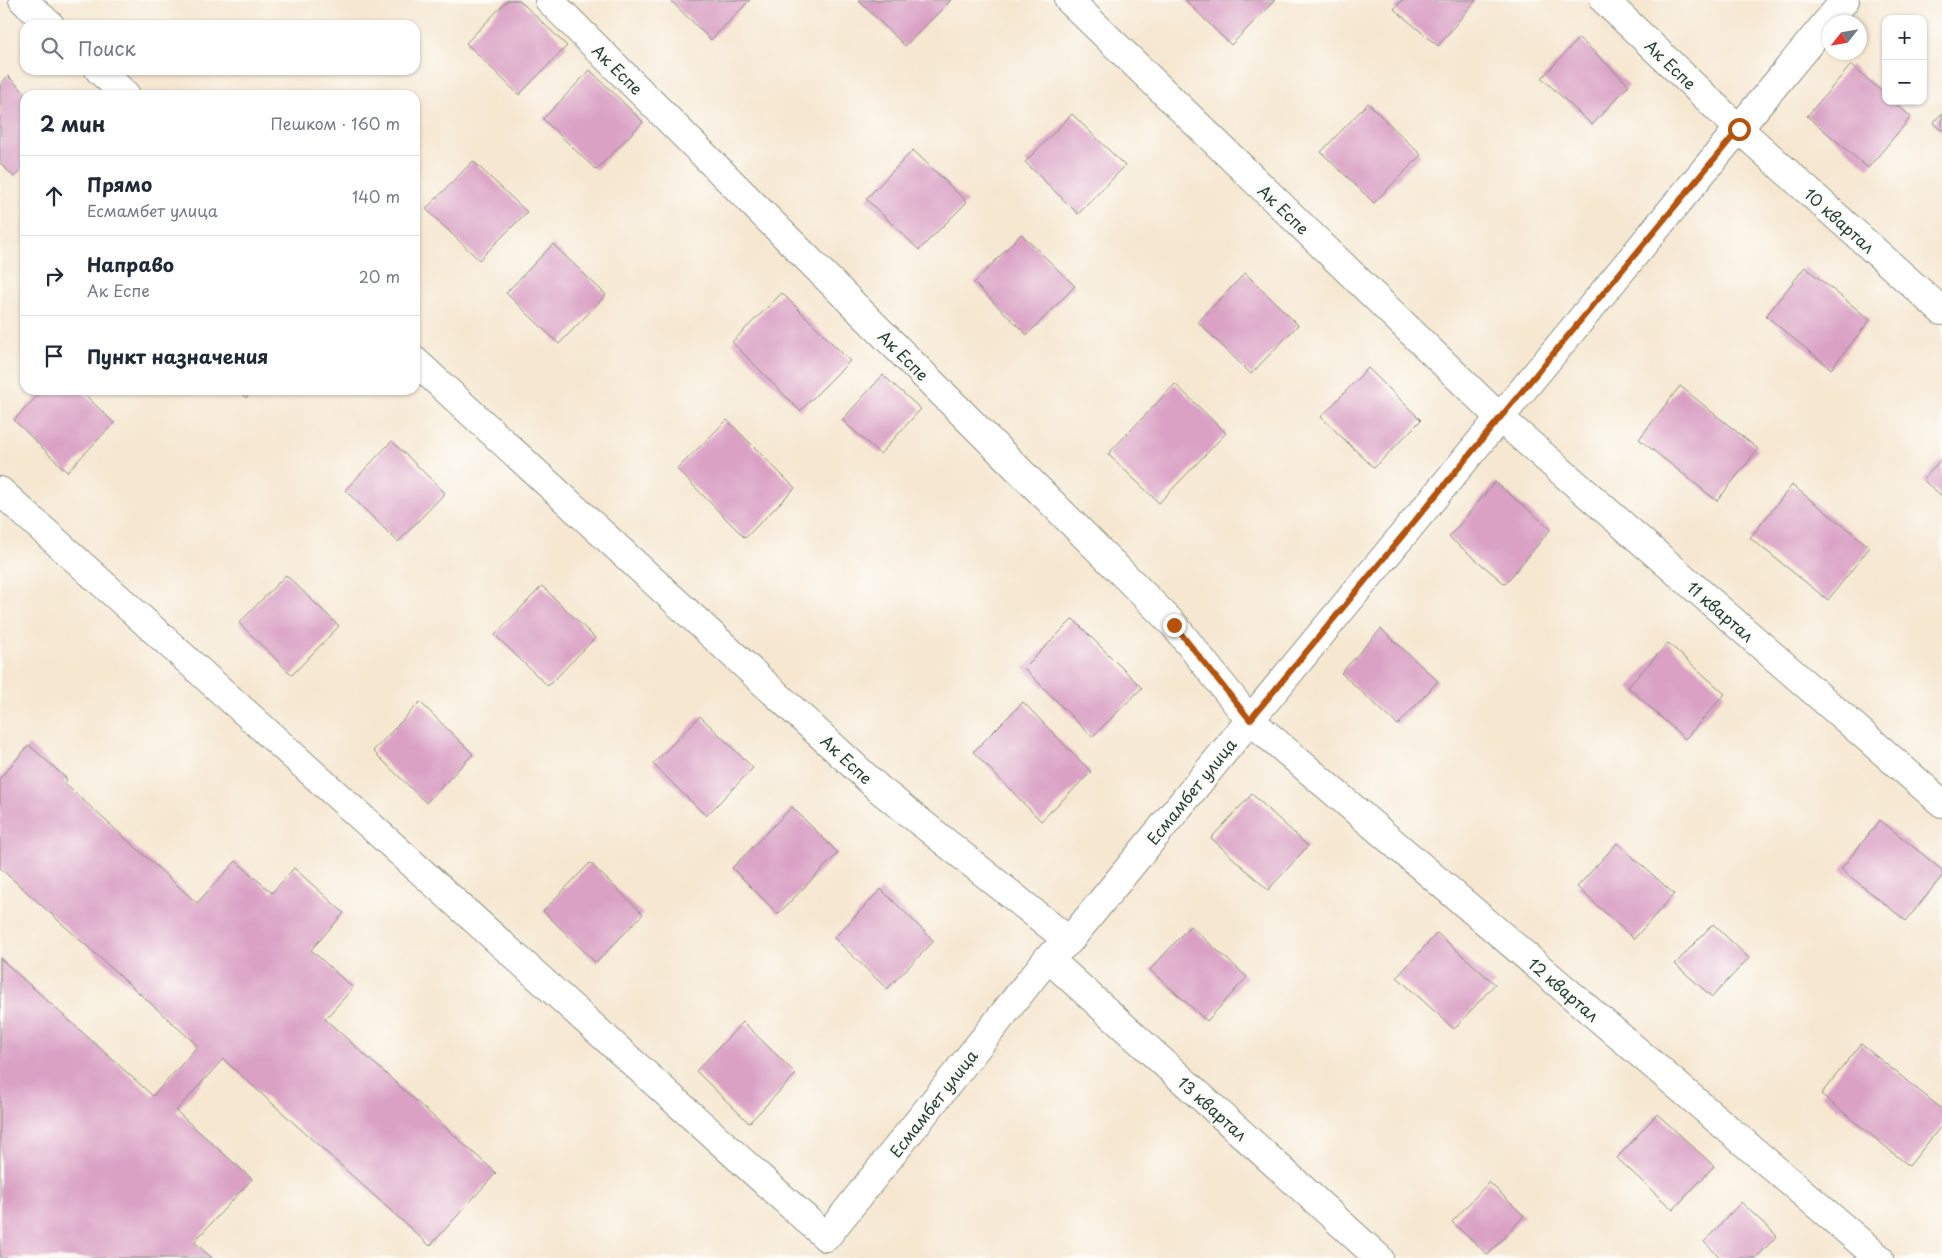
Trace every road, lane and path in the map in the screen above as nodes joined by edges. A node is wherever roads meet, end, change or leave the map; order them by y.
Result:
1 (23, 0) edge
2 (549, 0) edge
3 (1069, 0) edge
4 (1604, 0) edge
5 (1845, 0) edge
6 (45, 20) edge
7 (104, 75) edge
8 (121, 90) edge
9 (1739, 129) junction
10 (1942, 311) edge
11 (420, 366) edge
12 (1500, 418) junction
13 (0, 491) edge
14 (1250, 720) junction
15 (1942, 803) edge
16 (1069, 940) junction
17 (1048, 958) junction
18 (1378, 1258) edge
19 (1879, 1258) edge

1 - 6 street
2 - 14 street, Ак Еспе
3 - 12 street, Ак Еспе
4 - 9 street, Ак Еспе
5 - 9 street, Есмамбет улица
7 - 8 street
9 - 10 street, 10 квартал
9 - 12 street, Есмамбет улица
11 - 16 street, Ак Еспе
12 - 14 street, Есмамбет улица
12 - 15 street, 11 квартал
13 - 17 street, Есмамбет улица
14 - 16 street, Есмамбет улица
14 - 19 street, 12 квартал
16 - 17 street, Есмамбет улица
17 - 18 street, 13 квартал

